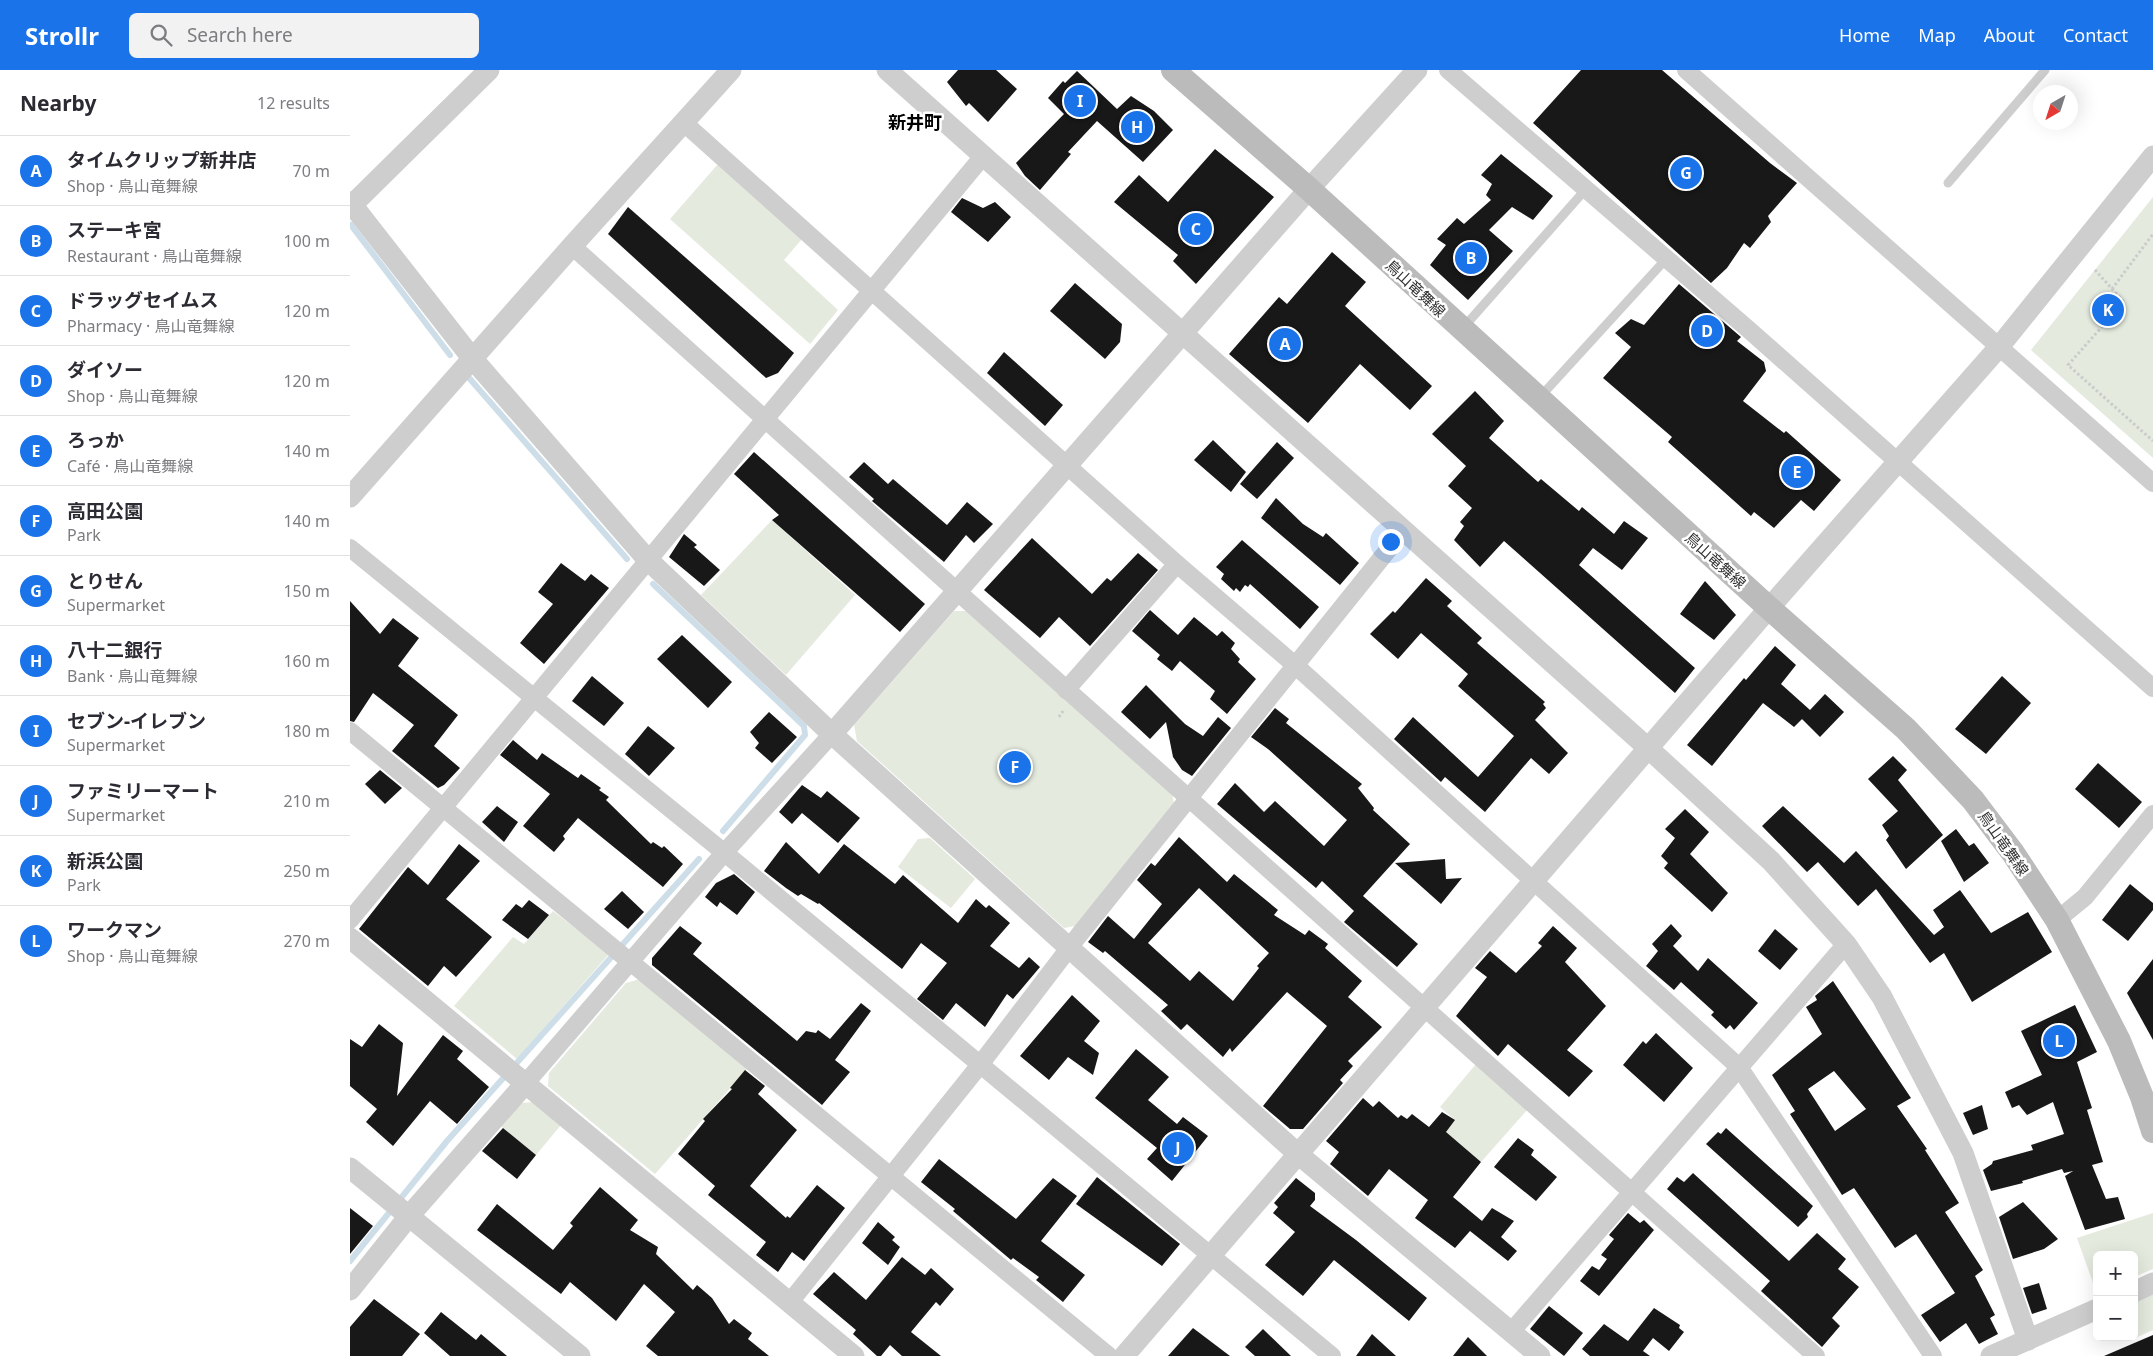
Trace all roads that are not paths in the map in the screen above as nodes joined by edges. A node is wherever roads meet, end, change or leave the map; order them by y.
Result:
1 (489, 70) edge
2 (731, 70) edge
3 (887, 70) edge
4 (1174, 70) edge
5 (1417, 70) edge
6 (1448, 70) edge
7 (1686, 70) edge
8 (2045, 70) edge
9 (684, 122) junction
10 (984, 155) junction
11 (2153, 156) edge
12 (1948, 183) dead end
13 (1309, 189) junction
14 (1586, 189) junction
15 (351, 205) edge
16 (572, 246) junction
17 (1667, 258) junction
18 (871, 290) junction
19 (1462, 330) junction
20 (1182, 334) junction
21 (1999, 347) junction
22 (472, 358) junction
23 (1538, 399) junction
24 (764, 418) junction
25 (1899, 462) junction
26 (1067, 464) junction
27 (2153, 483) edge
28 (350, 497) edge
29 (1404, 530) junction
30 (350, 548) edge
31 (647, 559) junction
32 (1177, 564) junction
33 (957, 590) junction
34 (1769, 608) junction
35 (1296, 666) junction
36 (2153, 688) edge
37 (1066, 690) junction
38 (533, 698) junction
39 (350, 731) edge
40 (832, 734) junction
41 (1648, 748) junction
42 (1190, 798) junction
43 (443, 809) junction
44 (2153, 814) edge
45 (724, 853) junction
46 (1533, 881) junction
47 (350, 920) edge
48 (2057, 920) junction
49 (350, 938) edge
50 (1846, 944) junction
51 (1068, 949) junction
52 (631, 963) junction
53 (1424, 1008) junction
54 (979, 1066) junction
55 (1739, 1067) junction
56 (524, 1084) junction
57 (2148, 1091) edge
58 (2153, 1131) edge
59 (1298, 1154) junction
60 (350, 1168) edge
61 (890, 1176) junction
62 (1632, 1193) junction
63 (409, 1216) junction
64 (1210, 1256) junction
65 (2153, 1284) edge
66 (350, 1290) edge
67 (2138, 1290) edge
68 (790, 1302) junction
69 (2093, 1311) edge
70 (1511, 1332) junction
71 (2028, 1340) junction
72 (580, 1356) edge
73 (854, 1356) edge
74 (1109, 1356) edge
75 (1124, 1356) edge
76 (1332, 1356) edge
77 (1540, 1356) edge
78 (1816, 1356) edge
79 (1933, 1356) edge
80 (1991, 1356) edge

1 - 15 street
2 - 9 street
3 - 10 street
4 - 13 main road, 鳥山竜舞線
5 - 13 street
6 - 14 street
7 - 21 street
8 - 12 lane
9 - 16 street
9 - 18 street
10 - 18 street
10 - 20 street
11 - 21 street
13 - 19 main road, 鳥山竜舞線
13 - 20 street
14 - 17 street
14 - 19 lane
15 - 22 street
16 - 22 street
16 - 24 street
17 - 23 lane
17 - 25 street
18 - 24 street
18 - 26 street
19 - 23 main road, 鳥山竜舞線
20 - 26 street
20 - 29 street
21 - 25 street
21 - 27 street
22 - 28 street
22 - 31 street
23 - 34 main road, 鳥山竜舞線
24 - 31 street
24 - 33 street
25 - 34 street
25 - 36 street
26 - 32 street
26 - 33 street
29 - 35 street
29 - 41 street
30 - 38 street
31 - 38 street
31 - 40 street
32 - 35 street
32 - 37 street
33 - 37 street
33 - 40 street
34 - 41 street
34 - 48 main road, 鳥山竜舞線
35 - 42 street
35 - 46 street
37 - 42 street
38 - 43 street
38 - 45 street
39 - 43 street
40 - 45 street
40 - 51 street
41 - 46 street
41 - 50 street
42 - 51 street
42 - 53 street
43 - 47 street
43 - 52 street
44 - 48 street
45 - 52 street
45 - 54 street
46 - 53 street
46 - 55 street
48 - 57 main road, 鳥山竜舞線
49 - 56 street
50 - 55 street
50 - 71 street
51 - 54 street
51 - 59 street
52 - 56 street
52 - 61 street
53 - 59 street
53 - 62 street
54 - 61 street
54 - 64 street
55 - 62 street
55 - 79 street
56 - 63 street
56 - 68 street
57 - 58 main road, 鳥山竜舞線
59 - 64 street
59 - 70 street
60 - 63 street
61 - 68 street
61 - 74 street
62 - 70 street
62 - 78 street
63 - 66 street
63 - 72 street
64 - 75 street
64 - 76 street
65 - 67 street
68 - 73 street
69 - 71 street
70 - 77 street
71 - 80 street

